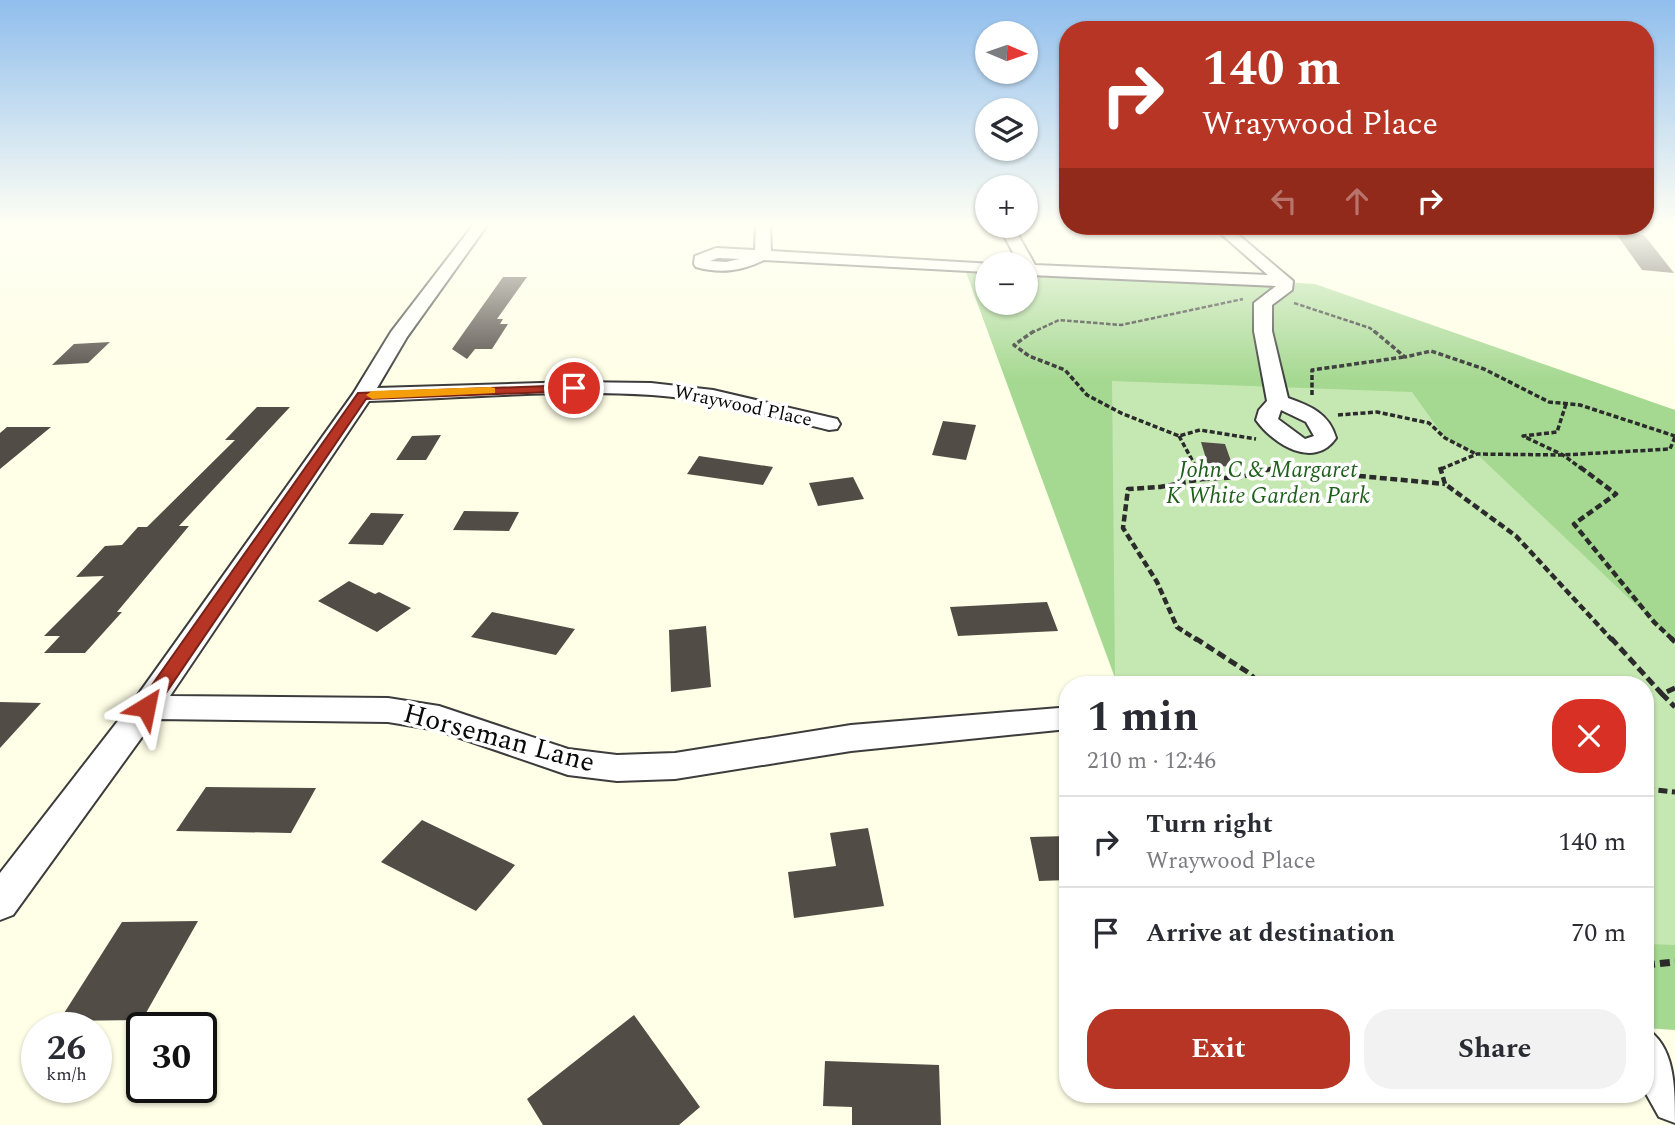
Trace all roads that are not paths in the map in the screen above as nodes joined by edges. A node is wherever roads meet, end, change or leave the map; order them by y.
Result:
1 (442, 276) edge
2 (1179, 276) edge
3 (1279, 276) edge
4 (1284, 281) junction
5 (363, 395) junction
6 (1278, 402) junction
7 (829, 424) dead end
8 (146, 707) junction
9 (1059, 720) dead end
10 (0, 903) edge
11 (1654, 1066) edge
12 (1675, 1101) edge

1 - 5 street
2 - 4 street
3 - 4 street
4 - 6 street
5 - 7 street, Wraywood Place
5 - 8 street
6 - 6 street
8 - 9 street, Horseman Lane
8 - 10 street
11 - 12 street

